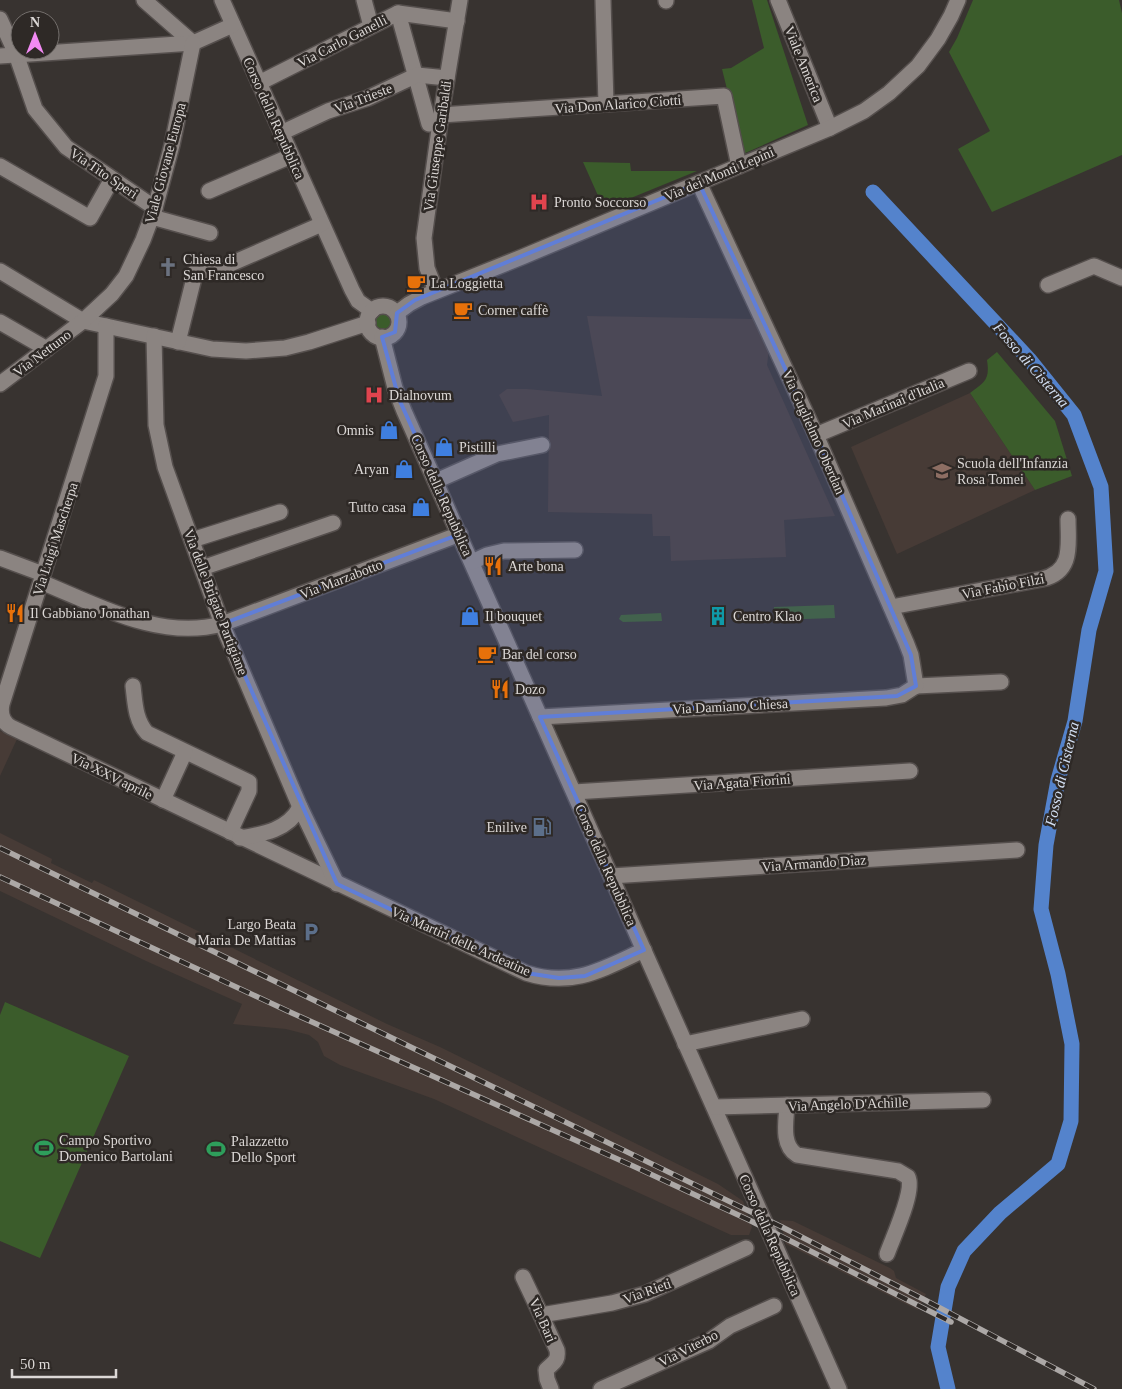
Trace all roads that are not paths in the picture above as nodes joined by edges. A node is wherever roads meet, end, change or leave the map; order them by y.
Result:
1 (144, 0) edge
2 (222, 0) edge
3 (364, 0) edge
4 (460, 0) edge
5 (603, 0) edge
6 (778, 0) edge
7 (958, 0) edge
8 (398, 13) junction
9 (0, 19) edge
10 (457, 21) junction
11 (234, 25) junction
12 (371, 26) junction
13 (10, 41) edge
14 (193, 43) junction
15 (60, 51) edge
16 (18, 60) edge
17 (417, 75) junction
18 (447, 78) junction
19 (259, 83) junction
20 (606, 104) junction
21 (435, 120) junction
22 (830, 128) junction
23 (281, 133) junction
24 (291, 156) junction
25 (0, 166) edge
26 (739, 166) junction
27 (112, 179) junction
28 (699, 183) junction
29 (209, 191) dead end
30 (154, 212) junction
31 (322, 224) junction
32 (210, 233) dead end
33 (0, 271) edge
34 (1122, 278) edge
35 (1048, 285) dead end
36 (436, 290) junction
37 (397, 314) junction
38 (370, 317) junction
39 (83, 321) junction
40 (0, 322) edge
41 (106, 326) junction
42 (154, 336) junction
43 (382, 337) junction
44 (178, 342) junction
45 (47, 349) junction
46 (969, 371) dead end
47 (0, 384) edge
48 (816, 435) junction
49 (542, 444) dead end
50 (436, 481) junction
51 (280, 512) dead end
52 (1068, 519) dead end
53 (333, 522) dead end
54 (460, 534) junction
55 (192, 540) junction
56 (575, 550) dead end
57 (0, 558) edge
58 (472, 562) junction
59 (202, 568) junction
60 (42, 578) junction
61 (891, 607) junction
62 (222, 624) junction
63 (1001, 682) dead end
64 (133, 686) dead end
65 (916, 686) junction
66 (3, 701) joint
67 (540, 717) junction
68 (185, 752) junction
69 (910, 771) dead end
70 (574, 792) junction
71 (163, 800) junction
72 (300, 807) junction
73 (235, 835) junction
74 (1017, 850) dead end
75 (611, 876) junction
76 (337, 884) junction
77 (644, 950) junction
78 (802, 1019) dead end
79 (685, 1044) junction
80 (983, 1100) dead end
81 (786, 1105) junction
82 (714, 1107) junction
83 (746, 1248) dead end
84 (887, 1254) dead end
85 (523, 1277) dead end
86 (774, 1306) dead end
87 (541, 1314) junction
88 (551, 1389) edge
89 (601, 1389) edge
90 (839, 1389) edge

1 - 14 street
2 - 11 street, Corso della Repubblica
3 - 12 street
4 - 10 street, Via Giuseppe Garibaldi
5 - 20 street
6 - 22 street, Viale America
7 - 22 street, Via dei Monti Lepini
8 - 10 street, Via Carlo Ganelli
8 - 12 street, Via Carlo Ganelli
8 - 17 street
9 - 13 street, Via Tito Speri
10 - 18 street, Via Giuseppe Garibaldi
11 - 14 street
11 - 19 street, Corso della Repubblica
12 - 19 street, Via Carlo Ganelli
14 - 15 street
14 - 30 street, Viale Giovane Europa
16 - 27 street, Via Tito Speri
17 - 18 street
17 - 21 street
17 - 23 street, Via Trieste
18 - 21 street, Via Giuseppe Garibaldi
19 - 23 street, Corso della Repubblica
20 - 21 street, Via Don Alarico Ciotti
20 - 26 street, Via Don Alarico Ciotti
21 - 36 street, Via Giuseppe Garibaldi
22 - 26 street, Via dei Monti Lepini
23 - 24 street, Corso della Repubblica
24 - 29 street
24 - 31 street, Corso della Repubblica
25 - 27 street
26 - 28 street, Via dei Monti Lepini
27 - 30 street, Via Tito Speri
28 - 36 street, Via dei Monti Lepini
28 - 48 street, Via Guglielmo Oberdan
30 - 32 street, Via Tito Speri
30 - 39 street, Viale Giovane Europa
31 - 38 street, Corso della Repubblica
31 - 44 street
33 - 39 street
34 - 35 street
36 - 37 street, Via dei Monti Lepini
37 - 38 street
37 - 43 street
38 - 43 street
38 - 44 street
39 - 41 street
39 - 45 street, Via Nettuno
40 - 45 street
41 - 42 street
41 - 60 street, Via Luigi Mascherpa
42 - 44 street
42 - 55 street, Via delle Brigate Partigiane
43 - 50 street, Corso della Repubblica
45 - 47 street, Via Nettuno
46 - 48 street, Via Marinai d'Italia
48 - 61 street, Via Guglielmo Oberdan
49 - 50 street
50 - 54 street, Corso della Repubblica
51 - 55 street
52 - 61 street, Via Fabio Filzi
53 - 59 street
54 - 58 street, Corso della Repubblica
54 - 62 street, Via Marzabotto
55 - 59 street, Via delle Brigate Partigiane
56 - 58 street
57 - 60 street, Via Marzabotto
58 - 67 street, Corso della Repubblica
59 - 62 street, Via delle Brigate Partigiane
60 - 62 street, Via Marzabotto
60 - 66 street, Via Luigi Mascherpa
61 - 65 street, Via Guglielmo Oberdan
62 - 72 street, Via delle Brigate Partigiane
63 - 65 street
64 - 68 street
65 - 67 street, Via Damiano Chiesa
66 - 71 street, Via XXV aprile
67 - 70 street, Corso della Repubblica
68 - 71 street
68 - 73 street
69 - 70 street, Via Agata Fiorini
70 - 75 street, Corso della Repubblica
71 - 73 street, Via XXV aprile
72 - 73 street
72 - 76 street, Via delle Brigate Partigiane
73 - 76 street, Via XXV aprile
74 - 75 street, Via Armando Diaz
75 - 77 street, Corso della Repubblica
76 - 77 street, Via Martiri delle Ardeatine
77 - 79 street, Corso della Repubblica
78 - 79 street
79 - 82 street, Corso della Repubblica
80 - 81 street, Via Angelo D'Achille
81 - 82 street, Via Angelo D'Achille
81 - 84 street
82 - 90 street, Corso della Repubblica
83 - 87 street, Via Rieti
85 - 87 street, Via Bari
86 - 89 street, Via Viterbo
87 - 88 street, Via Bari

